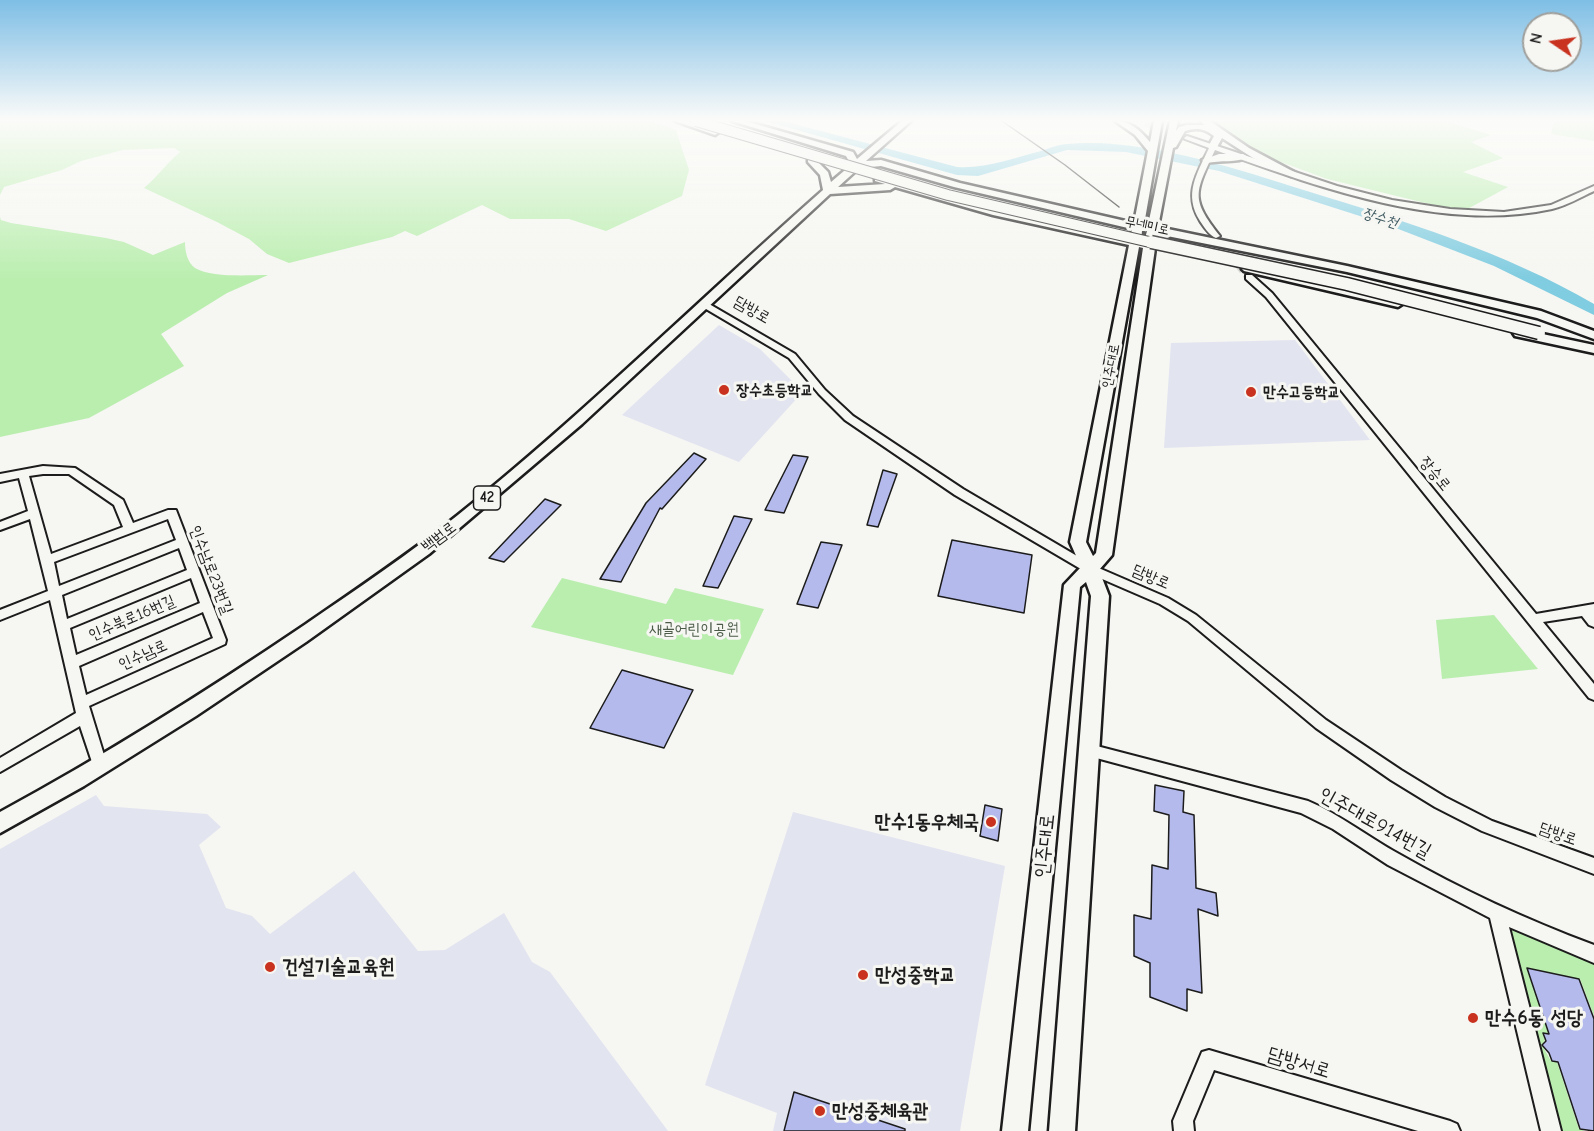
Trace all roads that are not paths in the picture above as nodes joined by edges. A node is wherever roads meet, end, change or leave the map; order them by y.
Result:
1 (825, 174) edge
2 (846, 174) edge
3 (866, 174) edge
4 (876, 174) edge
5 (904, 174) edge
6 (918, 174) edge
7 (1156, 174) edge
8 (1201, 174) edge
9 (1293, 174) edge
10 (907, 188) junction
11 (1594, 188) edge
12 (828, 191) junction
13 (1143, 236) junction
14 (1216, 236) tunnel mouth
15 (1249, 277) tunnel mouth
16 (704, 304) junction
17 (1538, 328) junction
18 (1594, 335) edge
19 (1594, 348) edge
20 (23, 474) junction
21 (0, 478) edge
22 (32, 514) junction
23 (0, 526) edge
24 (129, 529) junction
25 (182, 542) junction
26 (46, 560) junction
27 (1090, 569) junction
28 (194, 572) junction
29 (54, 593) junction
30 (207, 605) junction
31 (1589, 609) edge
32 (0, 615) edge
33 (1533, 619) junction
34 (1594, 622) edge
35 (62, 626) junction
36 (220, 640) joint
37 (71, 663) junction
38 (1594, 694) edge
39 (82, 709) junction
40 (1089, 750) junction
41 (100, 765) junction
42 (0, 766) edge
43 (0, 823) edge
44 (1594, 866) edge
45 (1497, 912) junction
46 (1594, 954) edge
47 (1015, 1131) edge
48 (1062, 1131) edge
49 (1184, 1131) edge
50 (1450, 1131) edge
51 (1551, 1131) edge

1 - 12 main road
2 - 12 main road, 백범로 / 42
3 - 10 main road
4 - 17 main road, 무네미로, bridge
5 - 17 main road, 무네미로
6 - 13 main road
7 - 13 main road, 인주대로
8 - 14 street
9 - 11 street
10 - 12 main road
10 - 13 main road
12 - 16 main road, 백범로 / 42
13 - 18 main road
13 - 19 main road
13 - 27 main road, 인주대로
13 - 27 main road, 인주대로
15 - 33 street, 장승로
16 - 27 street, 담방로
16 - 41 main road, 백범로 / 42
17 - 18 main road, 무네미로
17 - 19 main road, 무네미로
20 - 21 street
20 - 22 street, 인수북로16번길
20 - 24 street
22 - 23 street
22 - 26 street, 인수북로16번길
24 - 25 street, 인수남로23번길
24 - 26 street
25 - 28 street, 인수남로23번길
25 - 29 street
26 - 29 street, 인수북로16번길
27 - 40 main road, 인주대로
27 - 44 street, 담방로
27 - 47 main road, 인주대로
28 - 30 street, 인수남로23번길
28 - 35 street, 인수북로16번길
29 - 32 street
29 - 35 street, 인수북로16번길
30 - 36 street, 인수남로23번길
30 - 37 street, 인수북로16번길
31 - 33 street
31 - 34 street
33 - 38 street, 장승로
35 - 37 street, 인수북로16번길
36 - 39 street, 인수남로
37 - 39 street, 인수북로16번길
39 - 41 street, 인수북로16번길
39 - 42 street, 인수남로
40 - 45 street, 인주대로914번길
40 - 48 main road, 인주대로
41 - 43 main road, 백범로 / 42
45 - 46 street, 인주대로914번길
45 - 51 street
49 - 50 street, 담방서로

